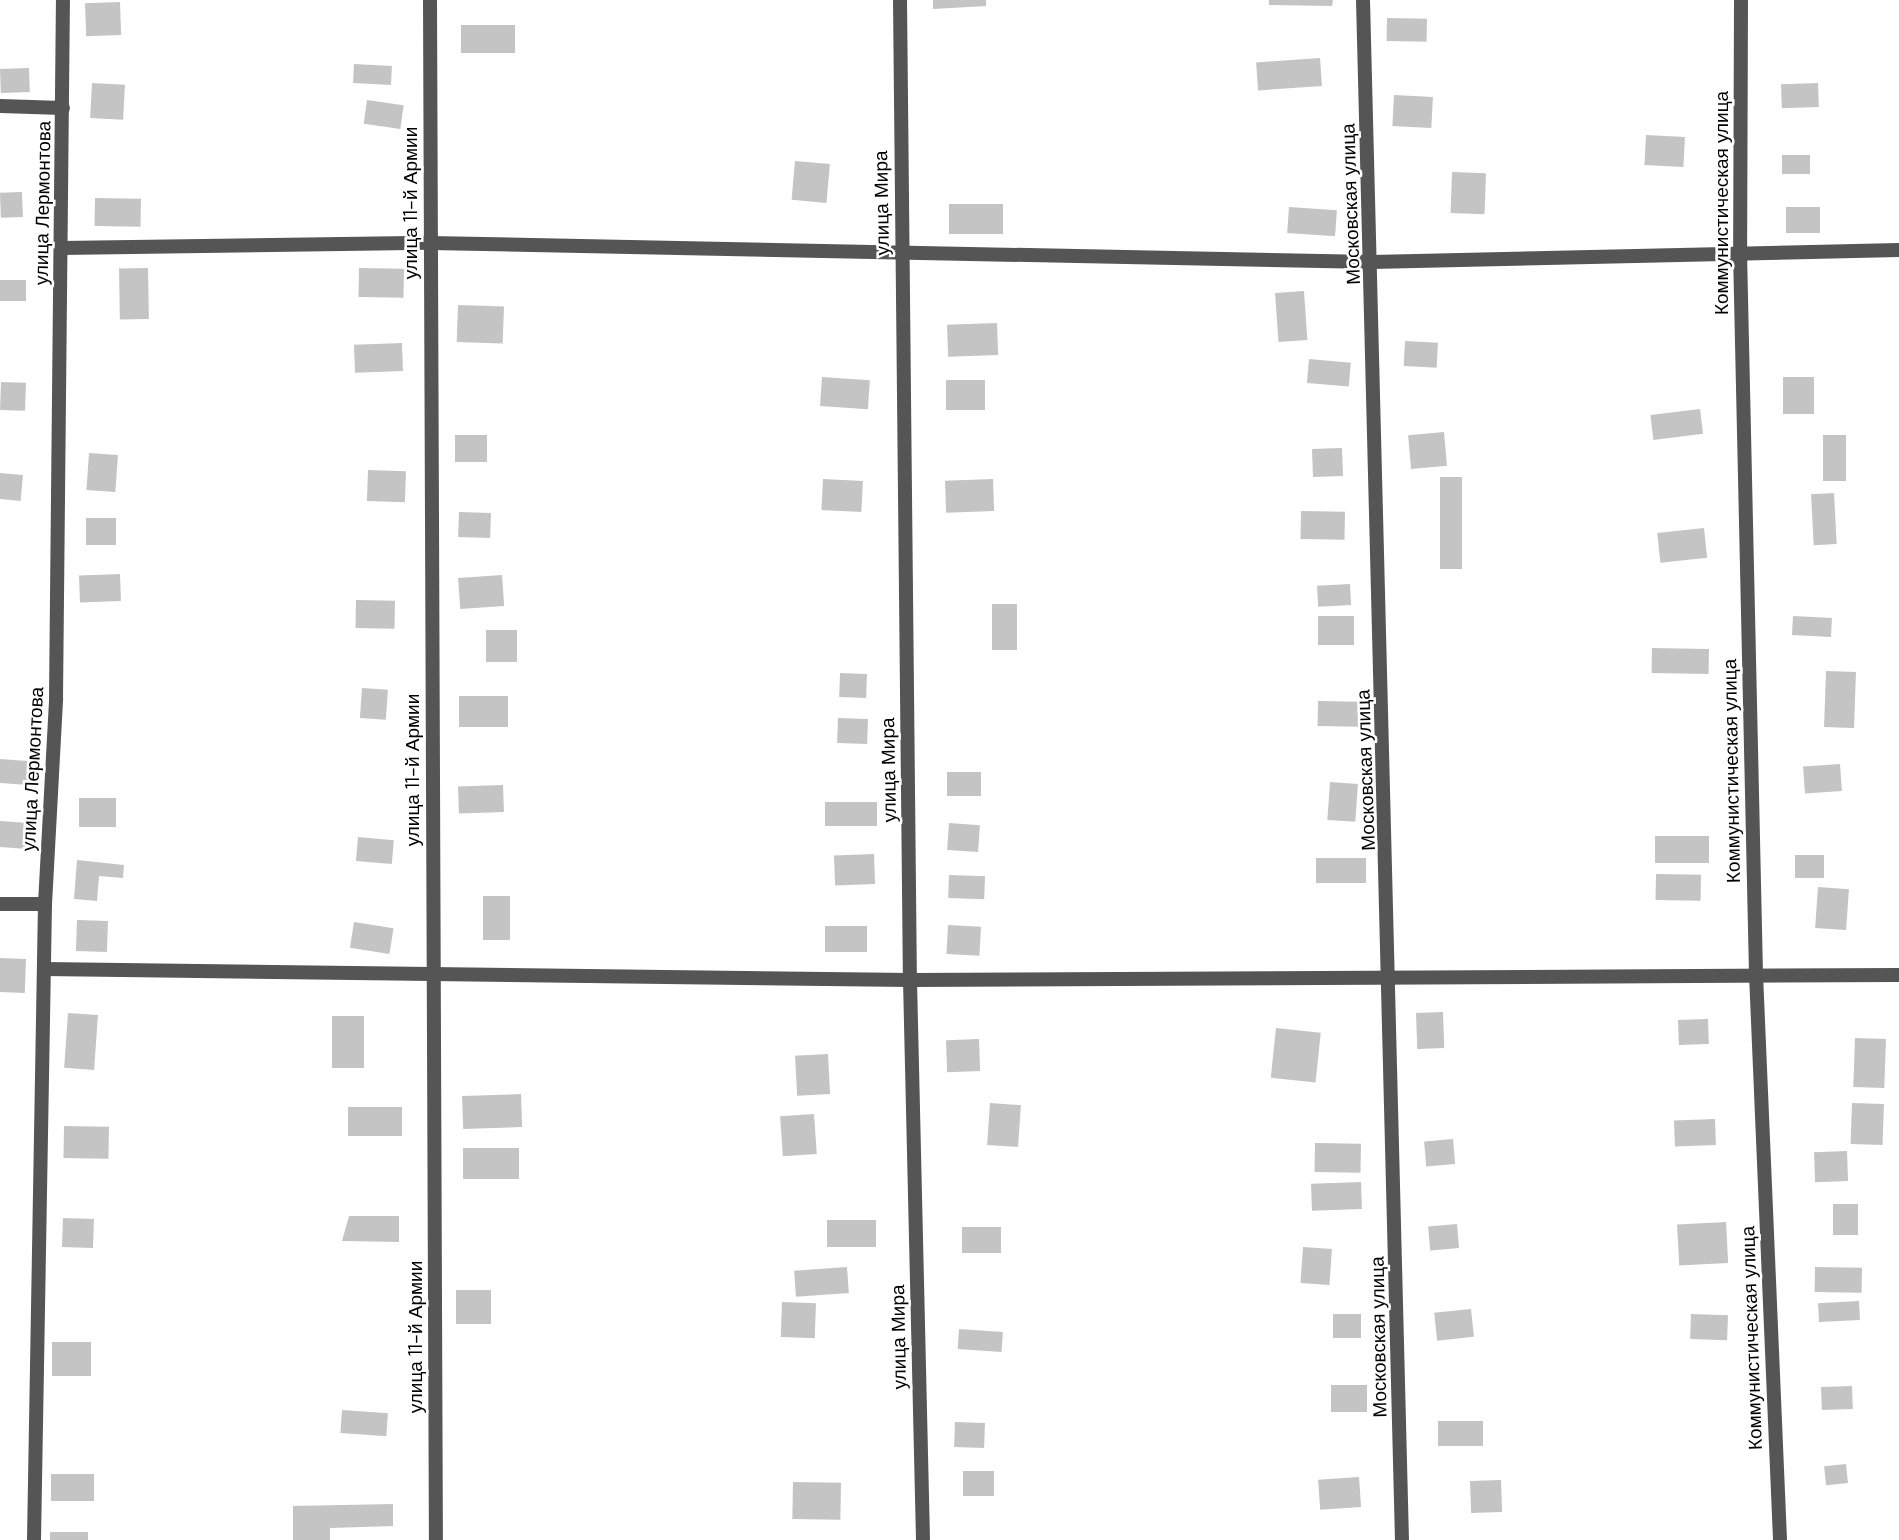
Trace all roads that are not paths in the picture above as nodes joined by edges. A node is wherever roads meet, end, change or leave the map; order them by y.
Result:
1 (63, 0) edge
2 (430, 0) edge
3 (900, 0) edge
4 (1363, 0) edge
5 (1741, 0) edge
6 (0, 106) edge
7 (63, 108) junction
8 (430, 243) junction
9 (61, 248) junction
10 (1899, 250) edge
11 (1740, 252) junction
12 (902, 254) junction
13 (1372, 262) junction
14 (0, 904) edge
15 (45, 904) junction
16 (44, 969) junction
17 (1756, 974) junction
18 (433, 975) junction
19 (1899, 975) edge
20 (1391, 979) junction
21 (910, 980) junction
22 (34, 1540) edge
23 (436, 1540) edge
24 (923, 1540) edge
25 (1402, 1540) edge
26 (1780, 1540) edge

1 - 7 street, улица Лермонтова
2 - 8 street, улица 11-й Армии
3 - 12 street, улица Мира
4 - 13 street, Московская улица
5 - 11 street, Коммунистическая улица
6 - 7 street
7 - 9 street, улица Лермонтова
8 - 9 street
8 - 12 street
8 - 18 street, улица 11-й Армии
9 - 15 street, улица Лермонтова
10 - 11 street
11 - 13 street
11 - 17 street, Коммунистическая улица
12 - 13 street
12 - 21 street, улица Мира
13 - 20 street, Московская улица
14 - 15 street
15 - 16 street, улица Лермонтова
16 - 18 street
16 - 22 street, улица Лермонтова
17 - 19 street
17 - 20 street
17 - 26 street, Коммунистическая улица
18 - 21 street
18 - 23 street, улица 11-й Армии
20 - 21 street
20 - 25 street, Московская улица
21 - 24 street, улица Мира

